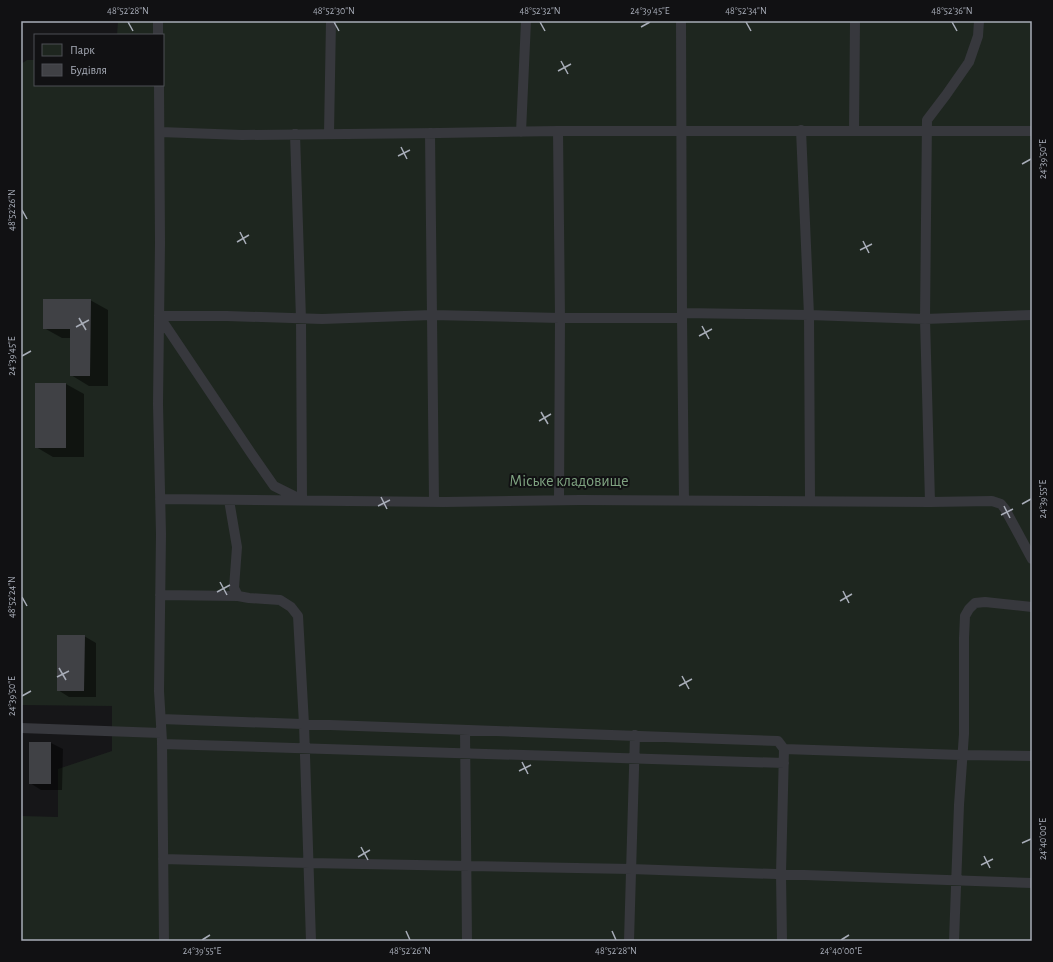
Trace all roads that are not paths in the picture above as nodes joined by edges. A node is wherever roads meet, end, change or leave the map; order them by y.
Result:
1 (158, 21) edge
2 (331, 21) edge
3 (526, 21) edge
4 (681, 21) edge
5 (855, 21) edge
6 (979, 21) edge
7 (158, 34) edge
8 (159, 86) edge
9 (801, 130) junction
10 (558, 131) junction
11 (854, 131) junction
12 (927, 131) junction
13 (1032, 131) edge
14 (160, 132) junction
15 (520, 132) junction
16 (681, 132) junction
17 (430, 133) junction
18 (294, 134) junction
19 (329, 134) junction
20 (432, 315) junction
21 (809, 315) junction
22 (1032, 315) edge
23 (159, 316) junction
24 (682, 316) junction
25 (560, 318) junction
26 (301, 319) junction
27 (925, 319) junction
28 (160, 499) junction
29 (229, 500) junction
30 (302, 500) junction
31 (559, 500) junction
32 (810, 500) junction
33 (434, 501) junction
34 (684, 501) junction
35 (930, 502) junction
36 (1032, 559) edge
37 (160, 595) junction
38 (238, 596) junction
39 (1032, 607) edge
40 (160, 719) junction
41 (304, 724) junction
42 (21, 728) edge
43 (465, 730) junction
44 (162, 733) junction
45 (634, 735) junction
46 (162, 744) junction
47 (304, 749) junction
48 (784, 749) junction
49 (466, 754) junction
50 (963, 756) junction
51 (1032, 756) edge
52 (634, 758) junction
53 (784, 763) junction
54 (163, 859) junction
55 (309, 864) junction
56 (466, 866) junction
57 (631, 869) junction
58 (781, 874) junction
59 (956, 881) junction
60 (1032, 883) edge
61 (164, 941) edge
62 (311, 941) edge
63 (467, 941) edge
64 (629, 941) edge
65 (782, 941) edge
66 (954, 941) edge

1 - 7 lane
2 - 19 lane
3 - 15 lane
4 - 16 lane
5 - 11 lane
6 - 12 lane
8 - 14 lane
9 - 11 lane
9 - 16 lane
9 - 21 lane
10 - 15 lane
10 - 16 lane
10 - 25 lane
11 - 12 lane
12 - 13 lane
12 - 27 lane
14 - 18 lane
14 - 23 lane
15 - 17 lane
16 - 24 lane
17 - 19 lane
17 - 20 lane
18 - 19 lane
18 - 26 lane
20 - 25 lane
20 - 26 lane
20 - 33 lane
21 - 24 lane
21 - 27 lane
21 - 32 lane
22 - 27 lane
23 - 26 lane
23 - 28 lane
23 - 30 lane
24 - 25 lane
24 - 34 lane
25 - 31 lane
26 - 30 lane
27 - 35 lane
28 - 29 lane
28 - 37 lane
29 - 30 lane
29 - 38 lane
30 - 33 lane
31 - 33 lane
31 - 34 lane
32 - 34 lane
32 - 35 lane
35 - 36 lane
37 - 38 lane
37 - 40 lane
38 - 41 lane
39 - 50 lane
40 - 41 lane
40 - 44 lane
41 - 43 lane
41 - 47 lane
42 - 44 lane
43 - 45 lane
43 - 49 lane
44 - 46 lane
45 - 48 lane
45 - 52 lane
46 - 47 lane
46 - 54 lane
47 - 49 lane
47 - 55 lane
48 - 50 lane
48 - 53 lane
49 - 52 lane
49 - 56 lane
50 - 51 lane
50 - 59 lane
52 - 53 lane
52 - 57 lane
53 - 58 lane
54 - 55 lane
54 - 61 lane
55 - 56 lane
55 - 62 lane
56 - 57 lane
56 - 63 lane
57 - 58 lane
57 - 64 lane
58 - 59 lane
58 - 65 lane
59 - 60 lane
59 - 66 lane

